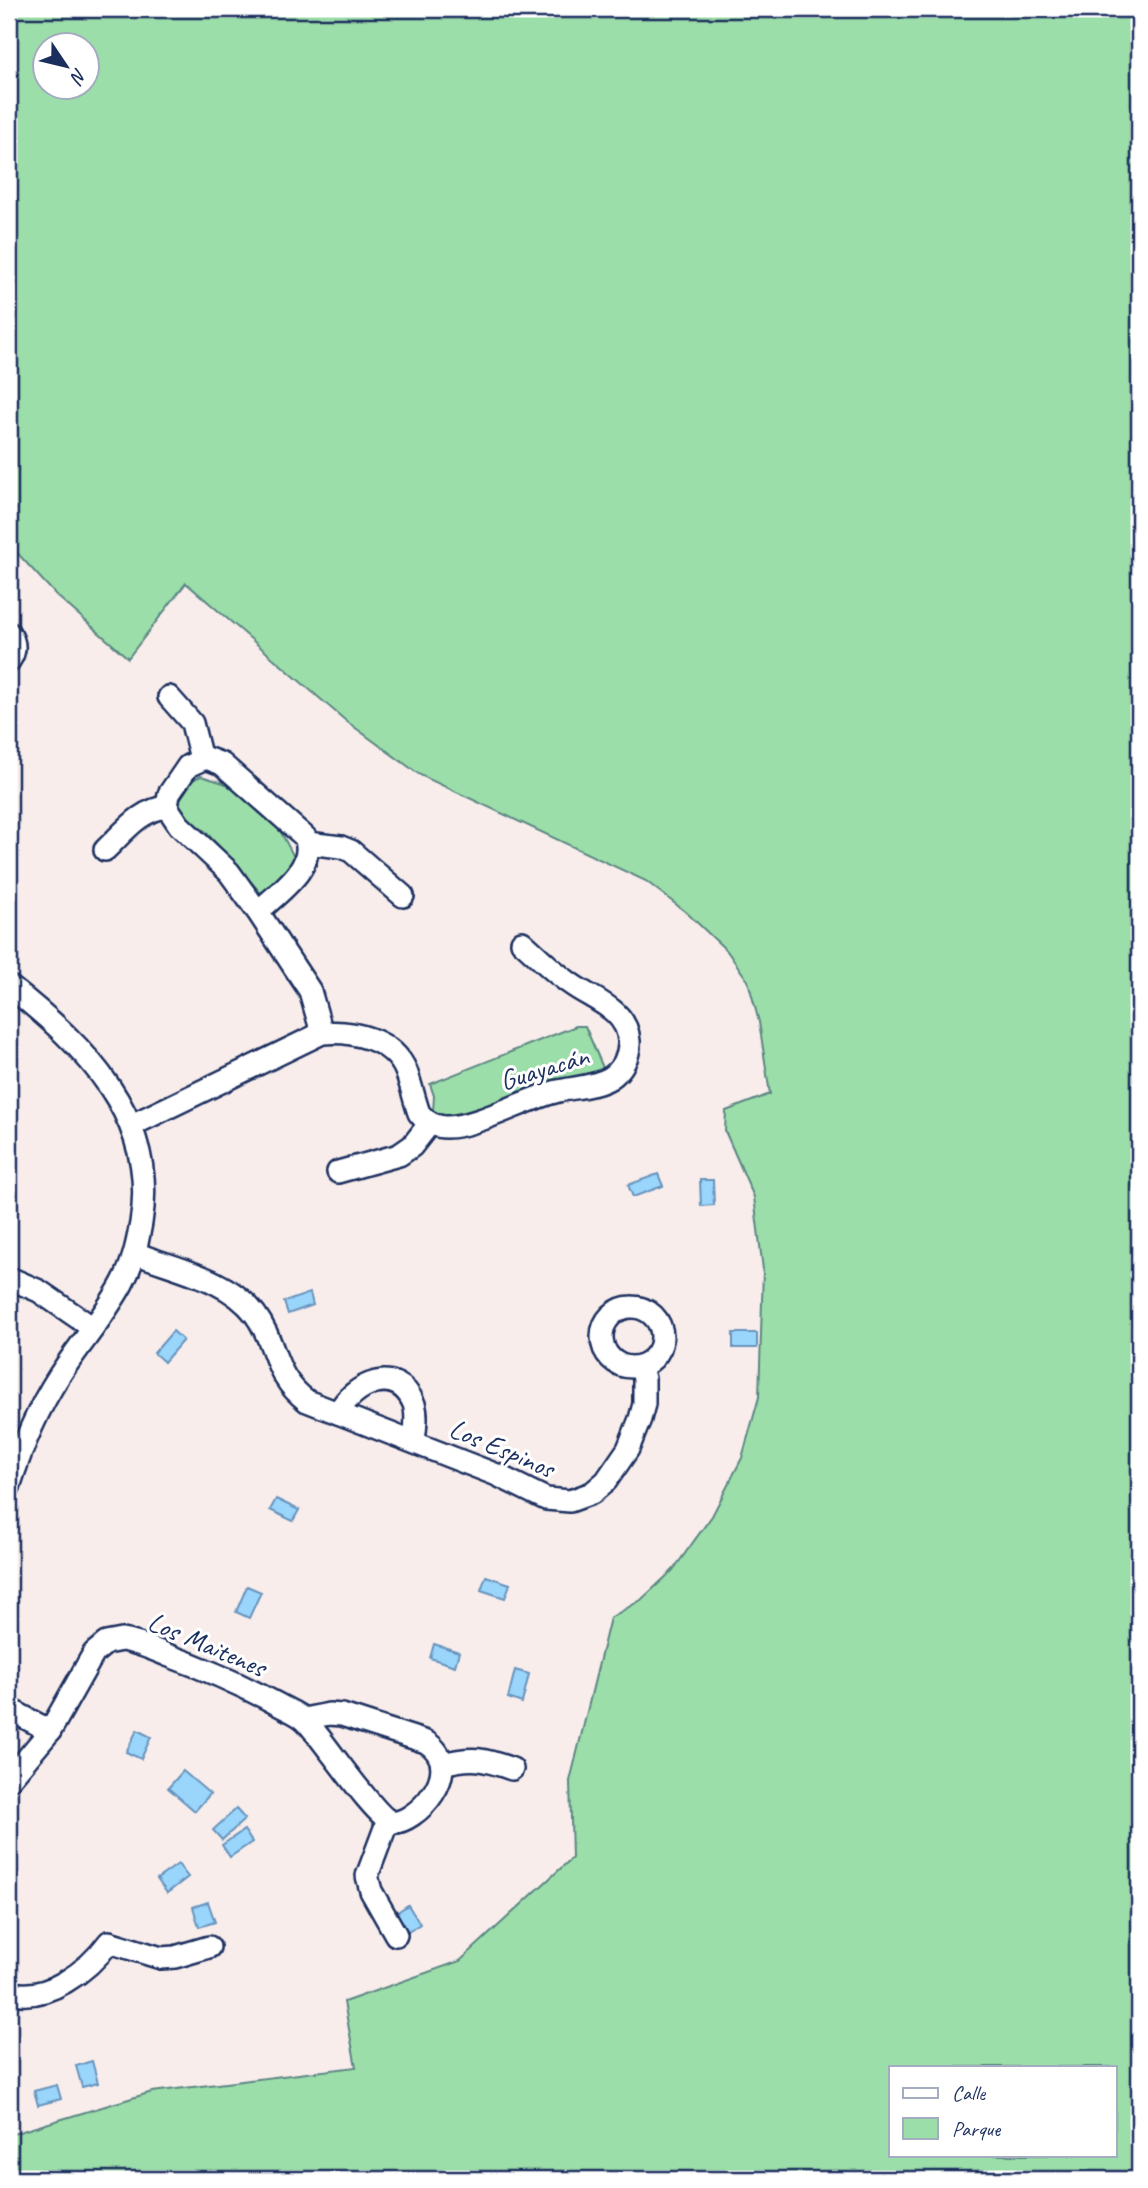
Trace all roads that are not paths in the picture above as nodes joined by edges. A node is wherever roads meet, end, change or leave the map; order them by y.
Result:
1 (9, 633) edge
2 (9, 661) edge
3 (169, 697) dead end
4 (201, 760) junction
5 (167, 807) junction
6 (307, 843) junction
7 (105, 850) dead end
8 (403, 896) dead end
9 (258, 912) junction
10 (522, 942) dead end
11 (9, 986) edge
12 (322, 1033) junction
13 (430, 1123) junction
14 (132, 1125) junction
15 (338, 1172) dead end
16 (135, 1253) junction
17 (9, 1278) edge
18 (93, 1328) junction
19 (641, 1366) dead end
20 (338, 1413) junction
21 (414, 1442) junction
22 (9, 1487) edge
23 (9, 1709) edge
24 (304, 1719) junction
25 (50, 1731) junction
26 (443, 1764) junction
27 (512, 1769) dead end
28 (9, 1780) edge
29 (388, 1820) junction
30 (396, 1935) dead end
31 (209, 1947) dead end
32 (9, 1992) edge

1 - 2 street
3 - 4 street
4 - 5 street
4 - 6 street
5 - 7 street
5 - 9 street
6 - 8 street
6 - 9 street
9 - 12 street
10 - 13 street, Guayacán
11 - 14 street
12 - 13 street
12 - 14 street
13 - 15 street
14 - 16 street
16 - 18 street
16 - 20 street, Los Espinos
17 - 18 street
18 - 22 street
19 - 21 street, Los Espinos
20 - 21 street, Los Espinos
20 - 21 street, Los Espinos
23 - 25 street
24 - 25 street, Los Maitenes
24 - 26 street
24 - 29 street, Los Maitenes
25 - 28 street, Los Maitenes
26 - 27 street
26 - 29 street
29 - 30 street
31 - 32 street

